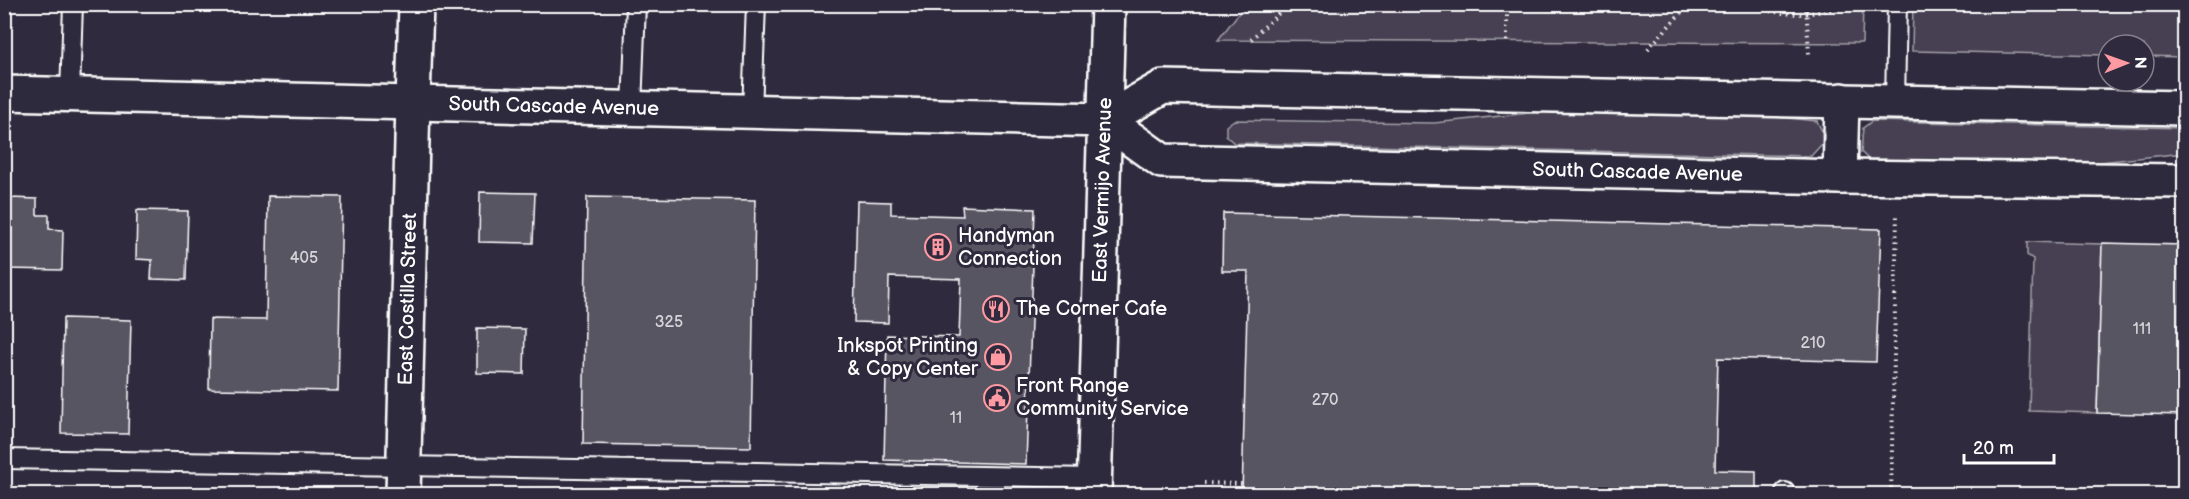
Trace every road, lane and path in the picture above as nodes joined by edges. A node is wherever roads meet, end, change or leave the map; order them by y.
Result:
1 (73, 4) edge
2 (416, 4) edge
3 (636, 4) edge
4 (756, 4) edge
5 (1289, 4) edge
6 (1507, 4) edge
7 (1689, 4) edge
8 (1747, 4) edge
9 (1806, 4) edge
10 (1850, 4) edge
11 (1897, 4) edge
12 (1807, 15) junction
13 (1108, 16) edge
14 (1251, 39) dead end
15 (1506, 40) dead end
16 (1648, 49) dead end
17 (1809, 54) dead end
18 (4, 93) edge
19 (70, 94) junction
20 (1842, 100) junction
21 (1895, 101) junction
22 (413, 102) junction
23 (632, 108) junction
24 (2184, 108) edge
25 (752, 111) junction
26 (1105, 120) junction
27 (1840, 177) junction
28 (2184, 181) edge
29 (1897, 214) dead end
30 (4, 459) edge
31 (404, 480) edge
32 (1204, 483) dead end
33 (1242, 484) dead end
34 (1094, 486) edge
35 (1891, 495) edge

1 - 19 lane
2 - 22 main road, East Costilla Street
3 - 23 lane
4 - 25 lane
5 - 14 path
6 - 15 path
7 - 16 path
8 - 12 path
9 - 12 path
10 - 12 path
11 - 21 lane
12 - 17 path
13 - 26 main road, East Vermijo Avenue
18 - 19 main road, South Cascade Avenue
19 - 22 main road, South Cascade Avenue
20 - 21 main road
20 - 26 main road
20 - 27 main road
21 - 24 main road
22 - 23 main road, South Cascade Avenue
22 - 31 main road, East Costilla Street
23 - 25 main road, South Cascade Avenue
25 - 26 main road, South Cascade Avenue
26 - 27 main road, South Cascade Avenue
26 - 34 main road, East Vermijo Avenue
27 - 28 main road, South Cascade Avenue
29 - 35 path
30 - 31 lane
31 - 34 lane
32 - 33 path

